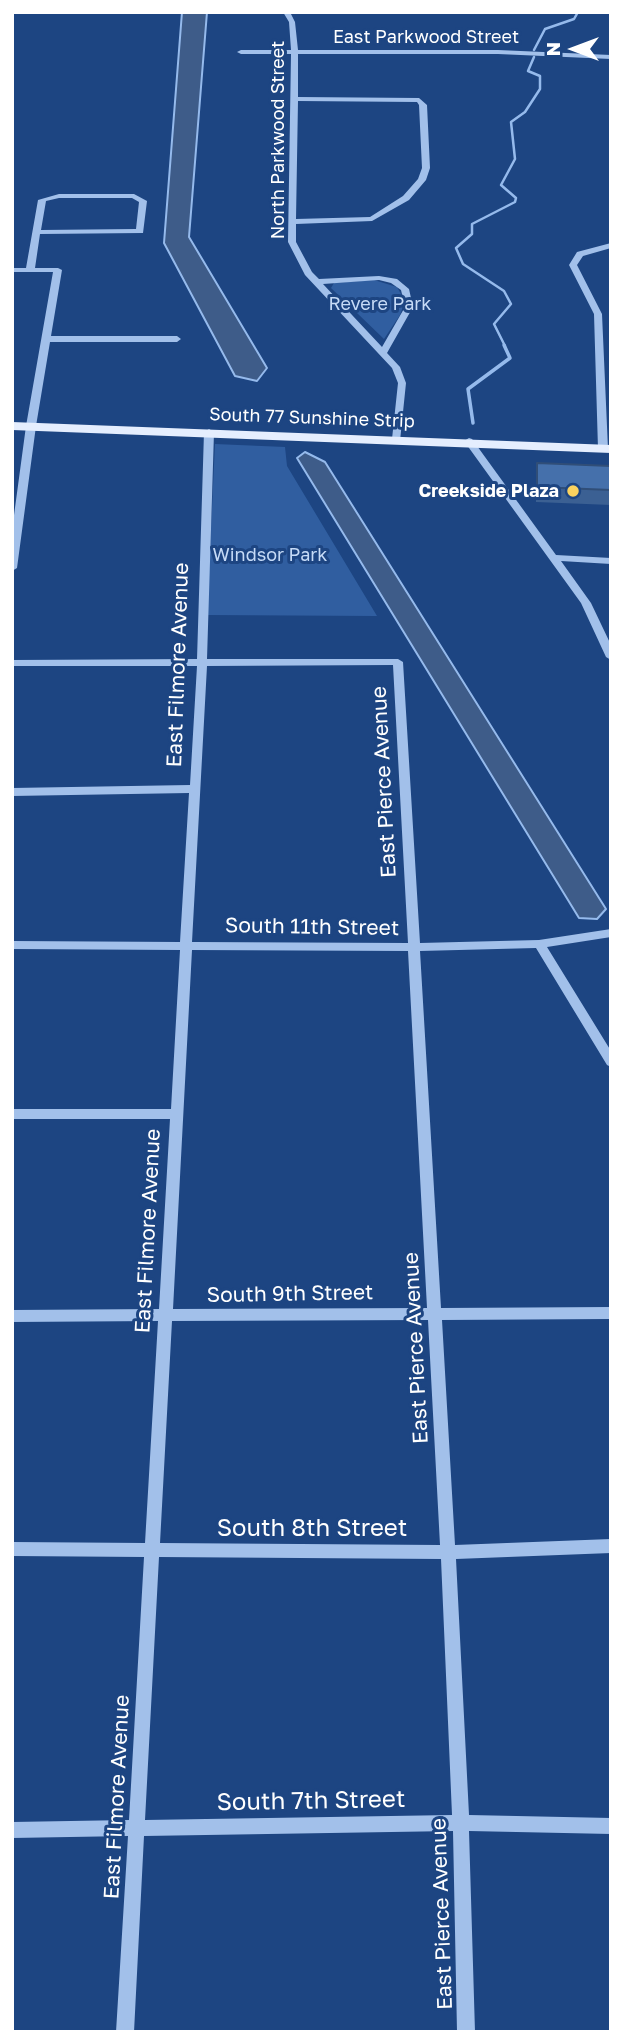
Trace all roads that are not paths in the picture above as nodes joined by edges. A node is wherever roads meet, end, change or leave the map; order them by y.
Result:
1 (286, 12) edge
2 (241, 52) dead end
3 (295, 52) junction
4 (611, 57) edge
5 (293, 99) junction
6 (293, 222) junction
7 (37, 232) junction
8 (611, 245) edge
9 (12, 270) edge
10 (30, 270) junction
11 (317, 282) junction
12 (47, 339) junction
13 (177, 339) dead end
14 (600, 348) junction
15 (611, 349) edge
16 (384, 351) junction
17 (12, 426) edge
18 (31, 426) junction
19 (209, 432) junction
20 (397, 439) junction
21 (469, 442) junction
22 (607, 449) edge
23 (554, 558) junction
24 (611, 561) edge
25 (12, 568) edge
26 (611, 657) edge
27 (12, 663) edge
28 (202, 663) junction
29 (193, 789) junction
30 (12, 792) edge
31 (611, 933) edge
32 (539, 944) junction
33 (12, 945) edge
34 (184, 945) junction
35 (416, 947) junction
36 (611, 1062) edge
37 (12, 1114) edge
38 (175, 1114) junction
39 (611, 1313) edge
40 (435, 1314) junction
41 (12, 1316) edge
42 (165, 1317) junction
43 (611, 1546) edge
44 (12, 1549) edge
45 (152, 1550) junction
46 (448, 1552) junction
47 (461, 1824) junction
48 (611, 1826) edge
49 (136, 1828) junction
50 (12, 1830) edge
51 (125, 2032) edge
52 (466, 2032) edge

1 - 3 street, North Parkwood Street
2 - 3 street, East Parkwood Street
3 - 4 street, East Parkwood Street
3 - 5 street, North Parkwood Street
5 - 6 street, North Parkwood Street
5 - 6 street
6 - 11 street, North Parkwood Street
7 - 7 street
7 - 10 street
8 - 14 street
9 - 10 street
10 - 12 street
11 - 16 street, North Parkwood Street
11 - 16 street
12 - 13 street
12 - 18 street
14 - 15 street
14 - 22 street
16 - 20 street, North Parkwood Street
17 - 18 main road, South 77 Sunshine Strip
18 - 19 main road, South 77 Sunshine Strip
18 - 25 street
19 - 20 main road, South 77 Sunshine Strip
19 - 28 street, East Filmore Avenue
20 - 21 main road, South 77 Sunshine Strip
21 - 22 main road, South 77 Sunshine Strip
21 - 23 street
23 - 24 street
23 - 26 street
27 - 28 street
28 - 29 street, East Filmore Avenue
28 - 35 street, East Pierce Avenue
29 - 30 street
29 - 34 street, East Filmore Avenue
31 - 32 street, South 11th Street
32 - 35 street, South 11th Street
32 - 36 street
33 - 34 street, South 11th Street
34 - 35 street, South 11th Street
34 - 38 street, East Filmore Avenue
35 - 40 street, East Pierce Avenue
37 - 38 street
38 - 42 street, East Filmore Avenue
39 - 40 street, South 9th Street
40 - 42 street, South 9th Street
40 - 46 street, East Pierce Avenue
41 - 42 street, South 9th Street
42 - 45 street, East Filmore Avenue
43 - 46 street, South 8th Street
44 - 45 street, South 8th Street
45 - 46 street, South 8th Street
45 - 49 street, East Filmore Avenue
46 - 47 street, East Pierce Avenue
47 - 48 street, South 7th Street
47 - 49 street, South 7th Street
47 - 52 street, East Pierce Avenue
49 - 50 street, South 7th Street
49 - 51 street, East Filmore Avenue

